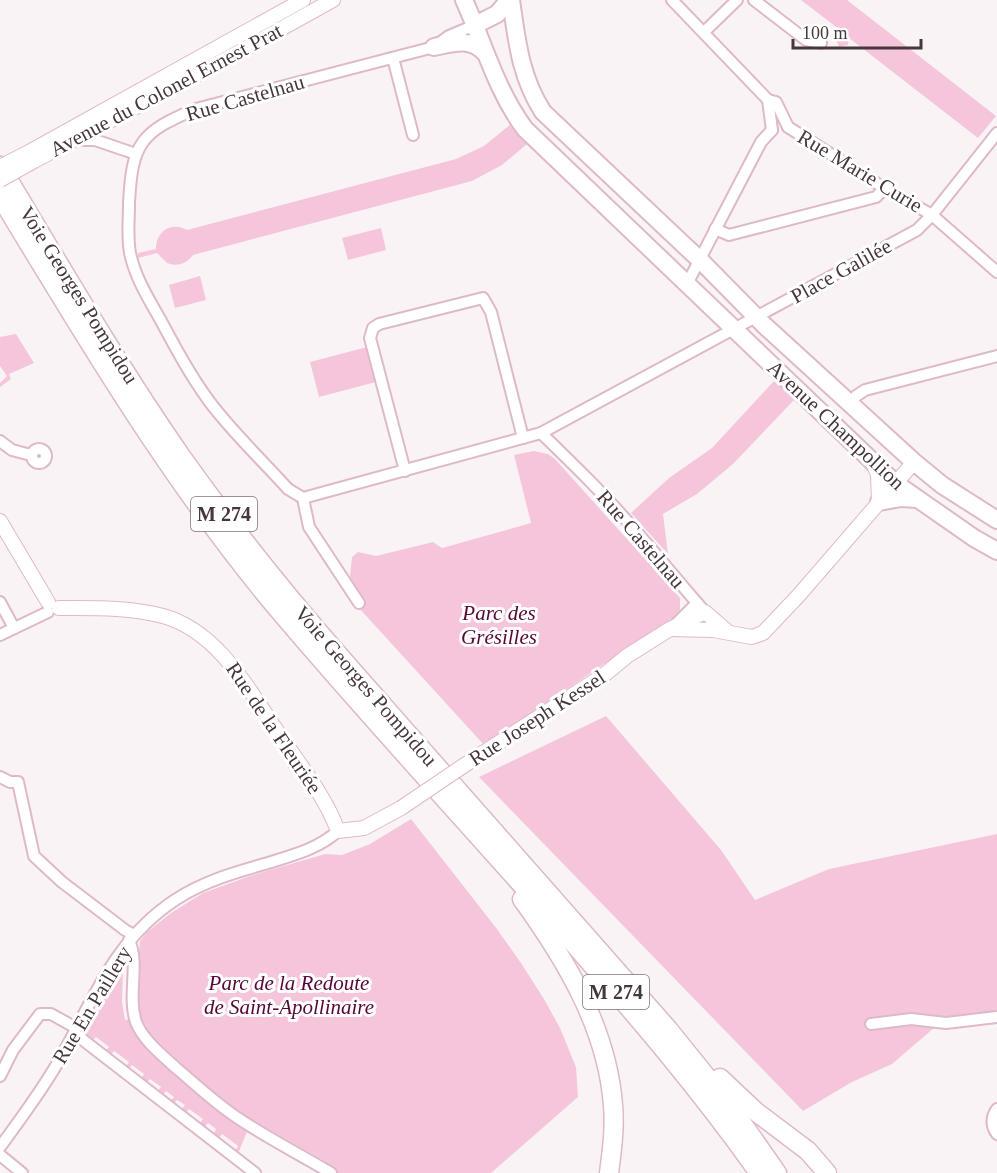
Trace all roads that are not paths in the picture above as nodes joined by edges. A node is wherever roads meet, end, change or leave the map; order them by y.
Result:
1 (303, 0) edge
2 (333, 0) edge
3 (464, 0) edge
4 (510, 0) edge
5 (672, 0) edge
6 (737, 0) edge
7 (754, 0) edge
8 (475, 25) junction
9 (704, 32) junction
10 (821, 43) dead end
11 (434, 46) junction
12 (486, 54) junction
13 (393, 58) junction
14 (768, 100) junction
15 (788, 127) junction
16 (772, 130) junction
17 (997, 133) edge
18 (413, 135) dead end
19 (73, 141) junction
20 (136, 154) junction
21 (31, 157) junction
22 (0, 166) edge
23 (0, 180) edge
24 (885, 188) junction
25 (0, 196) edge
26 (932, 215) junction
27 (715, 229) junction
28 (699, 259) junction
29 (997, 272) edge
30 (687, 284) junction
31 (746, 324) junction
32 (997, 356) edge
33 (850, 404) junction
34 (541, 433) junction
35 (523, 438) junction
36 (0, 441) edge
37 (31, 455) dead end
38 (873, 462) junction
39 (914, 462) junction
40 (405, 471) junction
41 (895, 483) junction
42 (303, 498) junction
43 (917, 499) junction
44 (879, 502) junction
45 (997, 520) edge
46 (0, 521) edge
47 (997, 551) edge
48 (0, 602) edge
49 (359, 603) dead end
50 (701, 607) junction
51 (52, 608) junction
52 (14, 628) junction
53 (670, 629) junction
54 (730, 633) junction
55 (0, 635) edge
56 (0, 777) edge
57 (464, 820) junction
58 (338, 831) junction
59 (132, 937) junction
60 (997, 1017) edge
61 (871, 1024) dead end
62 (668, 1029) junction
63 (75, 1031) junction
64 (0, 1076) edge
65 (997, 1109) edge
66 (997, 1134) edge
67 (0, 1147) edge
68 (0, 1155) edge
69 (22, 1173) edge
70 (255, 1173) edge
71 (331, 1173) edge
72 (609, 1173) edge
73 (759, 1173) edge
74 (777, 1173) edge
75 (827, 1173) edge

1 - 21 street, Avenue du Colonel Ernest Prat
2 - 19 street, Avenue du Colonel Ernest Prat
3 - 8 main road, Avenue Champollion
4 - 8 main road, Avenue Champollion
4 - 28 main road, Avenue Champollion
5 - 9 street
6 - 9 street
7 - 10 street
8 - 11 street, Rue Castelnau
8 - 12 main road, Avenue Champollion
9 - 14 street
11 - 12 main road
11 - 13 street, Rue Castelnau
12 - 30 main road, Avenue Champollion
13 - 18 street
13 - 20 street, Rue Castelnau
14 - 15 street
14 - 16 street
15 - 16 street
15 - 24 street, Rue Marie Curie
16 - 27 street
17 - 26 street, Place Galilée
19 - 20 street
19 - 21 street, Avenue du Colonel Ernest Prat
20 - 42 street, Rue Castelnau
21 - 22 street, Avenue du Colonel Ernest Prat, bridge
21 - 23 street, Avenue du Colonel Ernest Prat, bridge
22 - 62 highway, Voie Georges Pompidou / M 274
24 - 26 street, Rue Marie Curie
24 - 27 street
25 - 57 highway, Voie Georges Pompidou / M 274
26 - 29 street, Rue Marie Curie
26 - 31 street, Place Galilée
27 - 28 street
28 - 30 street
28 - 31 main road, Avenue Champollion
30 - 31 main road, Avenue Champollion
31 - 33 main road, Avenue Champollion
31 - 34 street, Place Galilée
31 - 38 main road, Avenue Champollion
32 - 33 street
33 - 39 main road, Avenue Champollion
34 - 35 street
34 - 50 street, Rue Castelnau
35 - 40 street
35 - 40 street
36 - 37 street
38 - 41 main road, Avenue Champollion
38 - 44 street
39 - 41 street
39 - 45 main road, Avenue Champollion
40 - 42 street
41 - 43 main road, Avenue Champollion
41 - 44 street
42 - 49 street
43 - 44 main road
43 - 47 main road, Avenue Champollion
44 - 54 street
46 - 51 street
48 - 52 street
50 - 53 street, Rue Joseph Kessel
50 - 54 street, Rue Castelnau
51 - 52 street
51 - 58 street, Rue de la Fleuriée
52 - 55 street
53 - 54 street
53 - 58 street, Rue Joseph Kessel, bridge
56 - 59 street
57 - 72 highway
57 - 73 highway, Voie Georges Pompidou / M 274
58 - 59 street, Rue En Paillery
59 - 63 street, Rue En Paillery
59 - 71 street
60 - 61 street
62 - 74 highway, Voie Georges Pompidou / M 274
62 - 75 highway
63 - 64 street
63 - 67 street, Rue En Paillery
63 - 70 street
65 - 66 street
68 - 69 street

